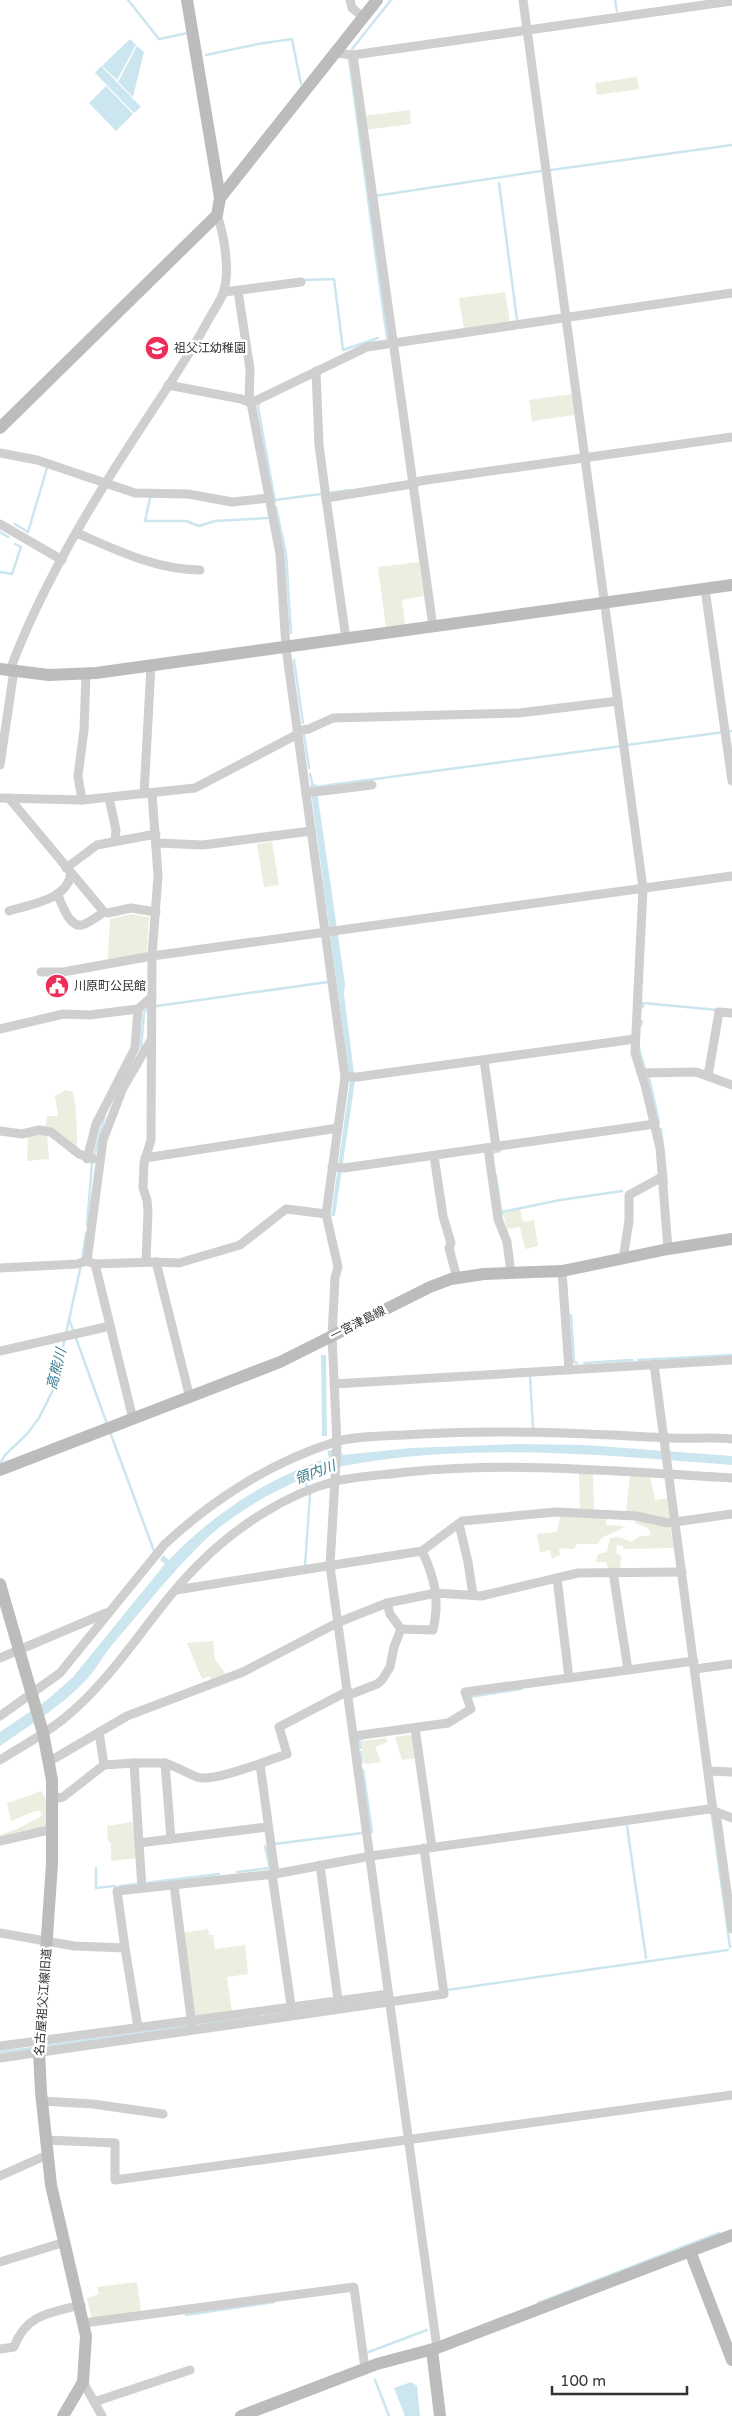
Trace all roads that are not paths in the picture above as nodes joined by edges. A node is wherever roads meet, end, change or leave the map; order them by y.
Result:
1 (187, 0) edge
2 (350, 0) edge
3 (377, 0) edge
4 (523, 0) edge
5 (732, 1) edge
6 (363, 18) junction
7 (527, 29) junction
8 (335, 53) junction
9 (353, 55) junction
10 (220, 198) junction
11 (217, 215) junction
12 (302, 282) dead end
13 (238, 291) junction
14 (224, 292) junction
15 (732, 293) edge
16 (564, 318) junction
17 (392, 342) junction
18 (316, 372) junction
19 (168, 385) junction
20 (250, 402) junction
21 (0, 428) edge
22 (732, 437) edge
23 (0, 453) edge
24 (584, 458) junction
25 (105, 482) junction
26 (412, 484) junction
27 (269, 498) junction
28 (326, 498) junction
29 (0, 524) edge
30 (77, 533) junction
31 (62, 560) junction
32 (200, 570) dead end
33 (732, 585) edge
34 (705, 589) junction
35 (604, 604) junction
36 (433, 627) junction
37 (346, 639) junction
38 (286, 648) junction
39 (151, 666) junction
40 (8, 670) edge
41 (86, 674) junction
42 (618, 701) junction
43 (297, 732) junction
44 (0, 765) edge
45 (732, 781) edge
46 (372, 785) dead end
47 (148, 793) junction
48 (311, 793) junction
49 (5, 798) edge
50 (109, 798) junction
51 (82, 800) junction
52 (311, 831) junction
53 (157, 838) junction
54 (115, 840) junction
55 (69, 871) junction
56 (732, 876) edge
57 (643, 888) junction
58 (57, 894) junction
59 (9, 911) dead end
60 (104, 912) junction
61 (156, 912) junction
62 (330, 932) junction
63 (152, 956) junction
64 (40, 972) dead end
65 (152, 997) junction
66 (138, 1009) junction
67 (732, 1014) edge
68 (0, 1029) edge
69 (635, 1039) junction
70 (152, 1040) junction
71 (484, 1060) junction
72 (641, 1073) junction
73 (708, 1076) junction
74 (350, 1077) junction
75 (732, 1085) edge
76 (654, 1124) junction
77 (338, 1128) junction
78 (0, 1131) edge
79 (492, 1147) junction
80 (434, 1156) junction
81 (145, 1158) junction
82 (94, 1159) junction
83 (337, 1167) junction
84 (662, 1177) junction
85 (326, 1214) junction
86 (732, 1239) edge
87 (668, 1250) junction
88 (623, 1259) junction
89 (146, 1261) junction
90 (86, 1262) junction
91 (156, 1262) junction
92 (0, 1268) edge
93 (562, 1271) junction
94 (511, 1273) junction
95 (457, 1278) junction
96 (110, 1326) junction
97 (332, 1336) junction
98 (0, 1351) edge
99 (732, 1360) edge
100 (654, 1364) junction
101 (569, 1370) junction
102 (334, 1384) junction
103 (190, 1398) junction
104 (133, 1420) junction
105 (664, 1439) junction
106 (732, 1439) edge
107 (337, 1443) junction
108 (0, 1470) edge
109 (669, 1473) junction
110 (732, 1478) edge
111 (336, 1480) junction
112 (732, 1514) edge
113 (676, 1522) junction
114 (459, 1524) junction
115 (422, 1551) junction
116 (330, 1566) junction
117 (613, 1572) junction
118 (682, 1572) junction
119 (558, 1578) junction
120 (0, 1584) edge
121 (176, 1590) junction
122 (436, 1593) junction
123 (473, 1595) junction
124 (387, 1603) junction
125 (108, 1612) junction
126 (339, 1622) junction
127 (401, 1629) junction
128 (19, 1650) junction
129 (0, 1658) edge
130 (732, 1664) edge
131 (694, 1665) junction
132 (628, 1670) junction
133 (569, 1678) junction
134 (348, 1693) junction
135 (32, 1694) junction
136 (0, 1716) edge
137 (415, 1728) junction
138 (43, 1730) junction
139 (99, 1732) junction
140 (354, 1736) junction
141 (0, 1760) edge
142 (50, 1761) junction
143 (134, 1763) junction
144 (165, 1763) junction
145 (260, 1764) junction
146 (104, 1765) junction
147 (708, 1770) junction
148 (732, 1772) edge
149 (53, 1799) junction
150 (715, 1811) junction
151 (732, 1818) edge
152 (267, 1827) junction
153 (52, 1829) junction
154 (171, 1839) junction
155 (0, 1841) edge
156 (139, 1843) junction
157 (428, 1848) junction
158 (370, 1856) junction
159 (320, 1865) junction
160 (274, 1874) junction
161 (174, 1885) junction
162 (142, 1888) junction
163 (732, 1929) edge
164 (0, 1933) edge
165 (47, 1942) junction
166 (125, 1948) junction
167 (390, 1998) junction
168 (338, 2000) junction
169 (292, 2011) junction
170 (192, 2025) junction
171 (138, 2027) junction
172 (0, 2046) edge
173 (39, 2046) junction
174 (0, 2058) edge
175 (732, 2095) edge
176 (42, 2101) junction
177 (163, 2114) dead end
178 (46, 2140) junction
179 (409, 2140) junction
180 (47, 2155) junction
181 (0, 2176) edge
182 (732, 2235) edge
183 (64, 2242) junction
184 (690, 2251) junction
185 (0, 2262) edge
186 (81, 2305) junction
187 (84, 2323) junction
188 (0, 2349) edge
189 (435, 2349) junction
190 (732, 2360) edge
191 (365, 2369) junction
192 (190, 2370) dead end
193 (83, 2382) junction
194 (94, 2402) junction
195 (63, 2416) edge
196 (102, 2416) edge
197 (241, 2416) edge
198 (440, 2416) edge

1 - 10 street
2 - 6 street
3 - 6 street
4 - 7 street
5 - 7 street
6 - 8 street
7 - 9 street
7 - 16 street
8 - 9 street
8 - 10 street
9 - 17 street
10 - 11 street
11 - 14 street
11 - 21 street
12 - 13 street
13 - 14 street
13 - 20 street
14 - 19 street
15 - 16 street
16 - 17 street
16 - 24 street
17 - 18 street
17 - 26 street
18 - 20 street
18 - 28 street
19 - 20 street
19 - 25 street
20 - 27 street
22 - 24 street
23 - 25 street
24 - 26 street
24 - 35 street
25 - 27 street
25 - 30 street
26 - 28 street
26 - 36 street
27 - 38 street
28 - 37 street
29 - 31 street
30 - 31 street
30 - 32 street
31 - 40 street
33 - 34 street
34 - 35 street
34 - 45 street
35 - 36 street
35 - 42 street
36 - 37 street
37 - 38 street
38 - 39 street
38 - 43 street
39 - 41 street
39 - 47 street
40 - 41 street
40 - 44 street
41 - 51 street
42 - 43 street
42 - 57 street
43 - 47 street
43 - 48 street
46 - 48 street
47 - 50 street
47 - 53 street
48 - 52 street
49 - 51 street
49 - 55 street
50 - 51 street
50 - 54 street
52 - 53 street
52 - 62 street
53 - 54 street
53 - 61 street
54 - 55 street
55 - 58 street
55 - 60 street
56 - 57 street
57 - 62 street
57 - 69 street
58 - 59 street
58 - 60 street
60 - 61 street
61 - 63 street
62 - 63 street
62 - 74 street
63 - 64 street
63 - 65 street
65 - 66 street
65 - 70 street
66 - 68 street
66 - 82 street
67 - 73 street
69 - 71 street
69 - 72 street
70 - 81 street
70 - 82 street
71 - 74 street
71 - 79 street
72 - 73 street
72 - 76 street
73 - 75 street
74 - 77 street
76 - 79 street
76 - 84 street
77 - 81 street
77 - 83 street
78 - 82 street
79 - 80 street
79 - 94 street
80 - 83 street
80 - 95 street
81 - 89 street
82 - 90 street
83 - 85 street
84 - 87 street
84 - 88 street
85 - 91 street
85 - 97 street
86 - 87 street, 一宮津島線
87 - 88 street, 一宮津島線
88 - 93 street, 一宮津島線
89 - 90 street
89 - 91 street
90 - 92 street
90 - 96 street
91 - 103 street
93 - 94 street, 一宮津島線
93 - 101 street
94 - 95 street, 一宮津島線
95 - 97 street, 一宮津島線
96 - 98 street
96 - 104 street
97 - 102 street
97 - 103 street, 一宮津島線
99 - 100 street
100 - 101 street
100 - 105 street
101 - 102 street
102 - 107 street
103 - 104 street, 一宮津島線
104 - 108 street, 一宮津島線
105 - 106 street
105 - 107 street
105 - 109 street
107 - 111 street
107 - 125 street
109 - 110 street
109 - 111 street
109 - 113 street
111 - 116 street
111 - 121 street
112 - 113 street
113 - 114 street
113 - 118 street
114 - 115 street
114 - 123 street
115 - 116 street
115 - 122 street
116 - 121 street
116 - 126 street
117 - 118 street
117 - 119 street
117 - 132 street
118 - 131 street
119 - 123 street
119 - 133 street
120 - 128 street, 名古屋祖父江線旧道
121 - 138 street
122 - 123 street
122 - 124 street
122 - 127 street
124 - 126 street
124 - 127 street
125 - 128 street
125 - 135 street
126 - 134 street
126 - 139 street
127 - 134 street
128 - 129 street
128 - 135 street, 名古屋祖父江線旧道
130 - 131 street
131 - 132 street
131 - 147 street
132 - 133 street
133 - 137 street
134 - 140 street
134 - 145 street
135 - 136 street
135 - 138 street, 名古屋祖父江線旧道
137 - 140 street
137 - 157 street
138 - 141 street
138 - 142 street, 名古屋祖父江線旧道
139 - 142 street
139 - 146 street
140 - 158 street
142 - 149 street, 名古屋祖父江線旧道
143 - 144 street
143 - 146 street
143 - 156 street
144 - 145 street
144 - 154 street
145 - 152 street
146 - 149 street
147 - 148 street
147 - 150 street
149 - 153 street, 名古屋祖父江線旧道
150 - 151 street
150 - 157 street
150 - 163 street
152 - 154 street
152 - 160 street
153 - 155 street
153 - 165 street, 名古屋祖父江線旧道
154 - 156 street
156 - 162 street
157 - 158 street
157 - 167 street
158 - 159 street
158 - 167 street
159 - 160 street
159 - 168 street
160 - 161 street
160 - 169 street
161 - 162 street
161 - 170 street
162 - 166 street
164 - 165 street
165 - 166 street
165 - 173 street, 名古屋祖父江線旧道
166 - 171 street
167 - 168 street
167 - 169 street
167 - 179 street
168 - 169 street
169 - 170 street
170 - 171 street
170 - 173 street
171 - 173 street
172 - 173 street
173 - 174 street
173 - 176 street, 名古屋祖父江線旧道
175 - 179 street
176 - 177 street
176 - 178 street, 名古屋祖父江線旧道
178 - 179 street
178 - 180 street, 名古屋祖父江線旧道
179 - 189 street
180 - 181 street
180 - 183 street, 名古屋祖父江線旧道
182 - 184 street
183 - 185 street
183 - 186 street, 名古屋祖父江線旧道
184 - 189 street
184 - 190 street
186 - 187 street, 名古屋祖父江線旧道
186 - 188 street
187 - 191 street
187 - 193 street, 名古屋祖父江線旧道
189 - 191 street
189 - 198 street
191 - 197 street
192 - 194 street
193 - 194 street
193 - 195 street, 名古屋祖父江線旧道
194 - 196 street

